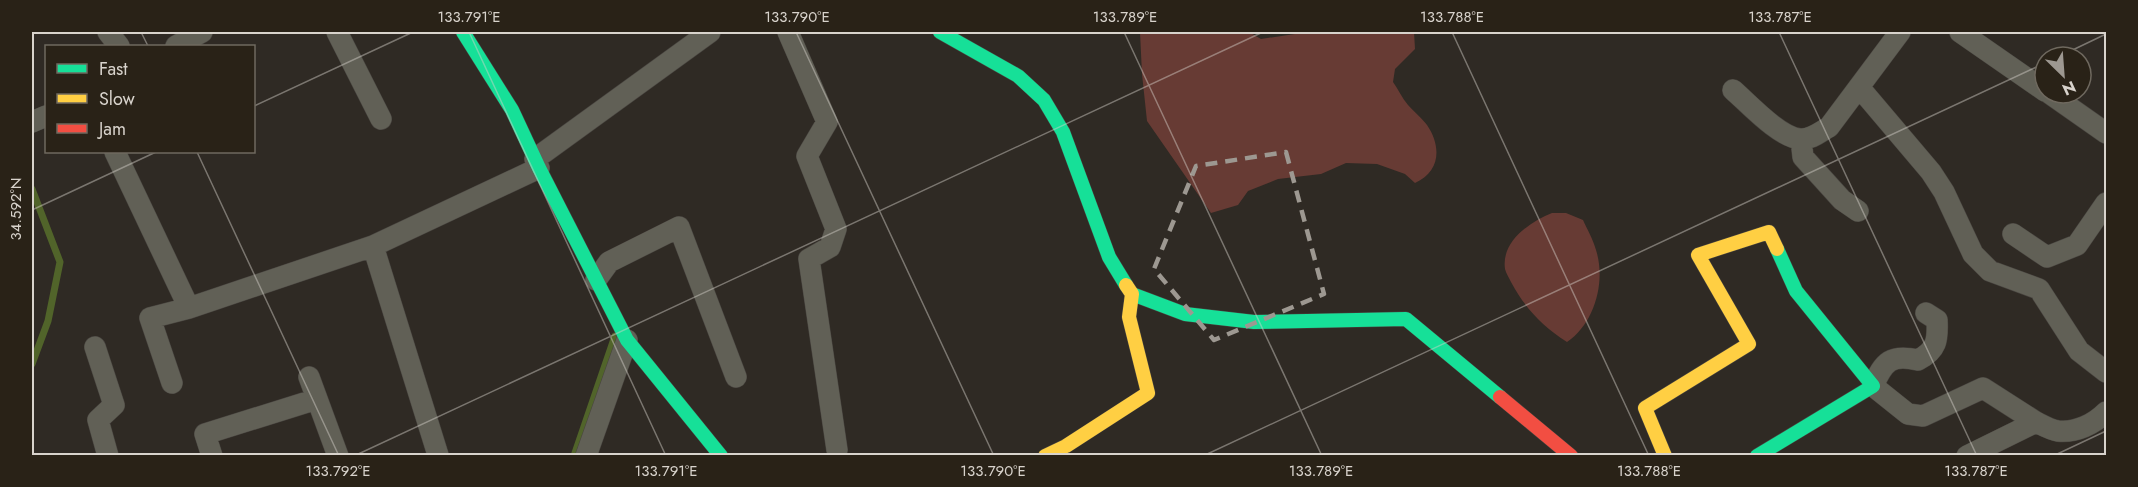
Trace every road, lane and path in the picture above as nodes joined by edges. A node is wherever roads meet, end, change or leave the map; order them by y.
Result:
1 (108, 32) edge
2 (202, 32) edge
3 (337, 32) edge
4 (463, 32) edge
5 (710, 32) edge
6 (788, 32) edge
7 (940, 32) edge
8 (1900, 32) edge
9 (1960, 32) edge
10 (118, 45) edge
11 (178, 45) edge
12 (2033, 82) edge
13 (1859, 87) junction
14 (1732, 90) dead end
15 (2066, 105) edge
16 (381, 119) dead end
17 (2106, 133) edge
18 (1801, 139) junction
19 (115, 153) edge
20 (537, 163) junction
21 (2106, 203) edge
22 (1858, 211) dead end
23 (2013, 234) dead end
24 (373, 246) junction
25 (596, 280) junction
26 (1131, 294) junction
27 (189, 308) junction
28 (1926, 312) dead end
29 (627, 340) junction
30 (95, 347) dead end
31 (2106, 372) edge
32 (309, 377) dead end
33 (736, 377) dead end
34 (172, 383) dead end
35 (1873, 386) junction
36 (317, 399) junction
37 (2106, 412) edge
38 (2036, 422) junction
39 (837, 450) dead end
40 (438, 455) edge
41 (108, 456) edge
42 (212, 456) edge
43 (338, 456) edge
44 (586, 456) edge
45 (721, 456) edge
46 (1045, 456) edge
47 (1571, 456) edge
48 (1665, 456) edge
49 (1757, 456) edge
50 (1967, 456) edge

1 - 10 street
2 - 11 street
3 - 16 street
4 - 20 street
5 - 20 street
6 - 39 street
7 - 26 street
8 - 13 street
9 - 12 street
13 - 18 street
13 - 31 street
14 - 18 street
15 - 17 street
18 - 22 street
19 - 27 street
20 - 24 street
20 - 25 street
21 - 23 street
24 - 27 street
24 - 40 street
25 - 29 street
25 - 33 street
26 - 46 street
26 - 47 street
27 - 34 street
28 - 35 street
29 - 44 street
29 - 45 street
30 - 41 street
32 - 36 street
35 - 38 street
35 - 48 street
35 - 49 street
36 - 42 street
36 - 43 street
37 - 38 street
38 - 50 street

